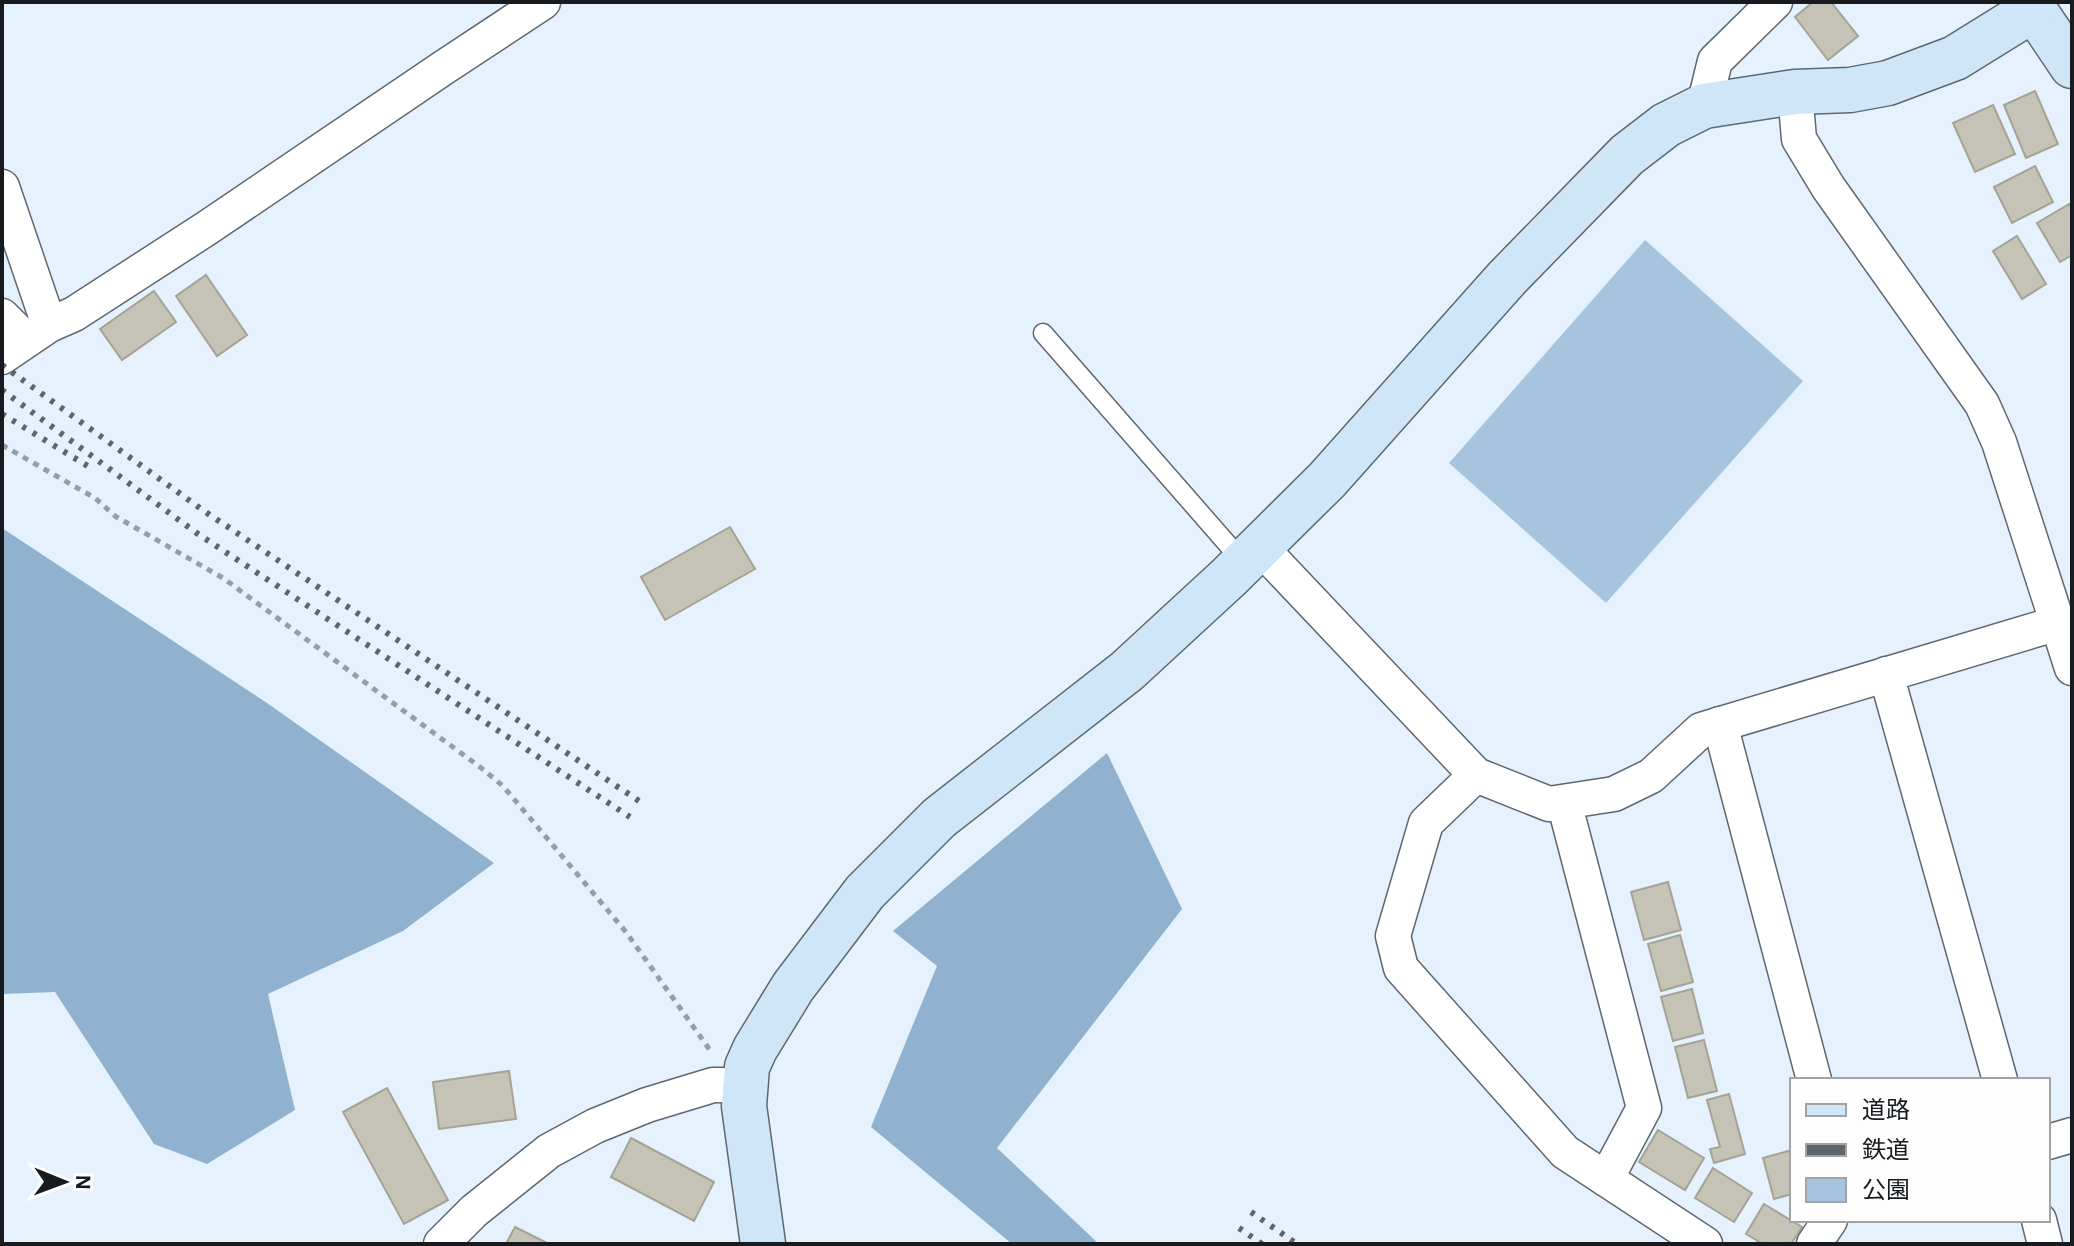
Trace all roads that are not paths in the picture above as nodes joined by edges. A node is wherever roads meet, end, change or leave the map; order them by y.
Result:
1 (543, 2) edge
2 (1775, 2) edge
3 (2032, 5) edge
4 (2072, 66) edge
5 (1795, 92) junction
6 (1704, 106) junction
7 (2, 187) edge
8 (1043, 333) dead end
9 (20, 334) edge
10 (1252, 555) junction
11 (2058, 623) junction
12 (2072, 668) edge
13 (1886, 674) junction
14 (1720, 724) junction
15 (1476, 775) junction
16 (1564, 802) junction
17 (1813, 1078) edge
18 (1999, 1078) edge
19 (738, 1085) junction
20 (2072, 1135) edge
21 (2050, 1141) edge
22 (1606, 1179) junction
23 (1829, 1222) edge
24 (2040, 1222) edge
25 (441, 1244) edge
26 (763, 1244) edge
27 (1705, 1244) edge
28 (1814, 1244) edge
29 (2045, 1244) edge

1 - 9 street
2 - 6 street
3 - 4 street
3 - 5 street
5 - 6 street
5 - 11 street
6 - 10 street
7 - 9 street
8 - 10 lane
10 - 15 street
10 - 19 street
11 - 12 street
11 - 13 street
13 - 14 street
13 - 18 street
14 - 16 street
14 - 17 street
15 - 16 street
15 - 22 street
16 - 22 street
19 - 25 street
19 - 26 street
20 - 21 street
22 - 27 street
23 - 28 street
24 - 29 street

